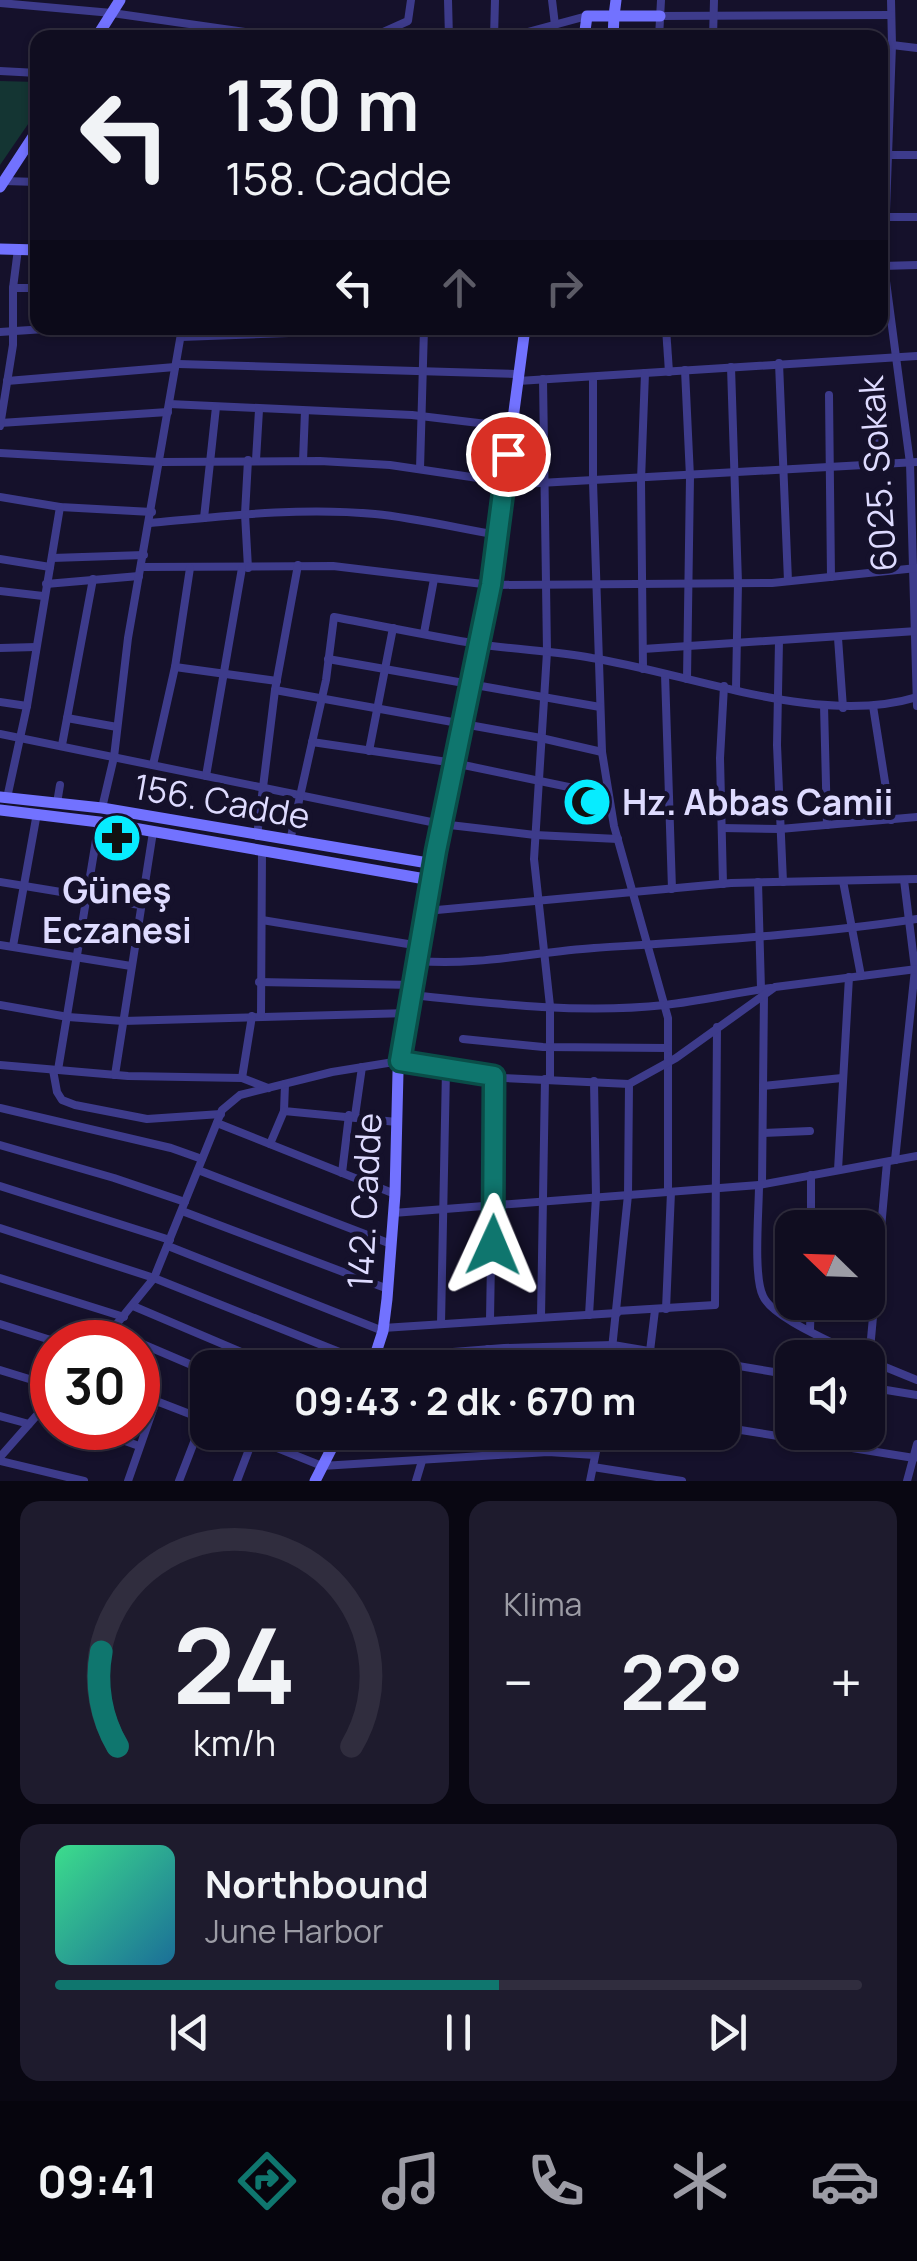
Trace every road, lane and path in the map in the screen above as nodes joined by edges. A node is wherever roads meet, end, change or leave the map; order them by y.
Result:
1 (120, 0) edge
2 (410, 0) edge
3 (448, 0) edge
4 (495, 0) edge
5 (552, 0) edge
6 (616, 0) edge
7 (661, 0) edge
8 (714, 0) edge
9 (890, 0) edge
10 (0, 3) edge
11 (112, 12) junction
12 (713, 15) junction
13 (587, 16) junction
14 (614, 16) junction
15 (660, 16) junction
16 (891, 16) junction
17 (554, 25) junction
18 (101, 30) edge
19 (234, 30) edge
20 (388, 30) edge
21 (449, 30) edge
22 (494, 30) edge
23 (536, 30) edge
24 (585, 30) edge
25 (613, 30) edge
26 (659, 30) edge
27 (713, 30) edge
28 (892, 45) junction
29 (917, 48) edge
30 (0, 71) edge
31 (30, 72) edge
32 (888, 74) edge
33 (30, 141) edge
34 (888, 155) edge
35 (917, 155) edge
36 (30, 182) edge
37 (2, 184) edge
38 (888, 217) edge
39 (917, 217) edge
40 (0, 249) edge
41 (18, 249) junction
42 (30, 250) edge
43 (888, 266) edge
44 (917, 266) edge
45 (13, 288) junction
46 (30, 288) edge
47 (888, 326) edge
48 (30, 330) edge
49 (0, 332) edge
50 (12, 332) junction
51 (181, 335) edge
52 (426, 335) edge
53 (523, 335) edge
54 (666, 335) edge
55 (896, 356) junction
56 (917, 356) edge
57 (779, 363) junction
58 (176, 366) junction
59 (732, 367) junction
60 (424, 370) junction
61 (685, 370) junction
62 (668, 372) junction
63 (645, 373) junction
64 (593, 376) junction
65 (518, 377) junction
66 (544, 380) junction
67 (7, 381) junction
68 (873, 386) dead end
69 (829, 394) dead end
70 (216, 407) junction
71 (168, 408) junction
72 (260, 410) junction
73 (306, 411) junction
74 (917, 412) edge
75 (904, 413) junction
76 (423, 416) junction
77 (0, 424) edge
78 (512, 427) junction
79 (0, 453) edge
80 (252, 460) junction
81 (211, 461) junction
82 (303, 461) junction
83 (160, 462) junction
84 (914, 463) edge
85 (875, 466) junction
86 (420, 469) junction
87 (830, 469) junction
88 (782, 472) junction
89 (734, 474) junction
90 (690, 477) junction
91 (641, 480) junction
92 (593, 482) junction
93 (505, 483) junction
94 (546, 484) junction
95 (0, 496) edge
96 (60, 506) junction
97 (914, 508) edge
98 (152, 512) junction
99 (246, 514) junction
100 (204, 518) junction
101 (150, 523) junction
102 (498, 535) junction
103 (144, 555) junction
104 (0, 559) edge
105 (51, 562) junction
106 (298, 565) junction
107 (190, 568) junction
108 (245, 568) junction
109 (914, 568) edge
110 (140, 572) junction
111 (831, 577) junction
112 (93, 579) junction
113 (434, 579) junction
114 (788, 581) junction
115 (738, 583) junction
116 (46, 584) junction
117 (596, 584) junction
118 (642, 584) junction
119 (687, 584) junction
120 (491, 585) junction
121 (548, 585) junction
122 (0, 591) edge
123 (43, 596) junction
124 (393, 628) junction
125 (915, 631) edge
126 (424, 634) junction
127 (838, 638) junction
128 (779, 642) junction
129 (479, 644) junction
130 (736, 644) junction
131 (687, 646) junction
132 (36, 647) junction
133 (0, 648) edge
134 (643, 649) junction
135 (547, 652) junction
136 (328, 659) junction
137 (598, 659) junction
138 (175, 667) junction
139 (386, 669) junction
140 (642, 669) junction
141 (225, 672) junction
142 (665, 674) junction
143 (687, 678) junction
144 (471, 683) junction
145 (276, 686) junction
146 (724, 686) junction
147 (736, 688) junction
148 (916, 697) edge
149 (544, 698) junction
150 (779, 698) junction
151 (322, 700) junction
152 (0, 702) edge
153 (824, 705) junction
154 (26, 706) junction
155 (600, 706) junction
156 (873, 706) junction
157 (917, 706) edge
158 (843, 708) junction
159 (378, 710) junction
160 (67, 718) junction
161 (462, 724) junction
162 (117, 727) junction
163 (0, 734) edge
164 (20, 738) junction
165 (542, 738) junction
166 (312, 742) junction
167 (62, 745) junction
168 (370, 751) junction
169 (602, 752) junction
170 (114, 757) junction
171 (454, 764) junction
172 (153, 765) junction
173 (0, 766) edge
174 (12, 768) junction
175 (206, 776) junction
176 (540, 780) junction
177 (60, 785) dead end
178 (261, 787) junction
179 (300, 795) junction
180 (607, 795) junction
181 (4, 797) edge
182 (57, 803) junction
183 (102, 808) junction
184 (0, 810) edge
185 (37, 813) junction
186 (917, 817) edge
187 (891, 820) junction
188 (99, 822) junction
189 (442, 824) junction
190 (827, 825) junction
191 (722, 828) junction
192 (780, 829) junction
193 (153, 832) junction
194 (535, 835) junction
195 (257, 836) junction
196 (618, 839) junction
197 (290, 842) junction
198 (262, 852) junction
199 (434, 864) junction
200 (917, 879) edge
201 (431, 880) junction
202 (904, 880) junction
203 (843, 881) junction
204 (0, 882) edge
205 (758, 882) junction
206 (782, 882) junction
207 (22, 884) junction
208 (723, 884) junction
209 (672, 888) junction
210 (634, 892) junction
211 (88, 895) junction
212 (538, 902) junction
213 (140, 906) junction
214 (426, 911) junction
215 (913, 919) edge
216 (262, 920) junction
217 (853, 928) junction
218 (758, 936) junction
219 (0, 945) edge
220 (13, 946) junction
221 (420, 946) junction
222 (650, 946) junction
223 (543, 955) junction
224 (79, 956) junction
225 (418, 961) junction
226 (131, 966) junction
227 (916, 969) edge
228 (861, 976) junction
229 (849, 978) junction
230 (260, 982) junction
231 (413, 990) junction
232 (763, 991) junction
233 (0, 1005) edge
234 (665, 1005) junction
235 (550, 1006) junction
236 (409, 1013) junction
237 (256, 1016) junction
238 (68, 1017) junction
239 (123, 1021) junction
240 (717, 1027) junction
241 (463, 1038) dead end
242 (550, 1047) junction
243 (668, 1048) junction
244 (400, 1061) junction
245 (668, 1062) junction
246 (0, 1064) edge
247 (362, 1067) junction
248 (446, 1068) junction
249 (56, 1070) junction
250 (116, 1075) junction
251 (494, 1076) junction
252 (242, 1078) junction
253 (842, 1078) junction
254 (547, 1079) junction
255 (594, 1080) junction
256 (285, 1084) junction
257 (628, 1084) junction
258 (763, 1086) junction
259 (269, 1088) junction
260 (0, 1108) edge
261 (284, 1111) junction
262 (352, 1116) junction
263 (219, 1119) junction
264 (398, 1122) junction
265 (810, 1131) dead end
266 (763, 1133) junction
267 (270, 1144) junction
268 (0, 1145) edge
269 (917, 1156) edge
270 (202, 1159) junction
271 (891, 1161) junction
272 (198, 1170) junction
273 (838, 1170) junction
274 (342, 1173) junction
275 (811, 1176) junction
276 (761, 1184) junction
277 (0, 1186) edge
278 (717, 1188) junction
279 (669, 1192) junction
280 (395, 1194) junction
281 (628, 1195) junction
282 (596, 1197) junction
283 (542, 1201) junction
284 (494, 1205) junction
285 (184, 1207) junction
286 (446, 1209) junction
287 (812, 1210) edge
288 (394, 1213) junction
289 (0, 1228) edge
290 (169, 1243) junction
291 (391, 1244) junction
292 (0, 1278) edge
293 (154, 1278) junction
294 (388, 1289) junction
295 (133, 1306) junction
296 (666, 1309) junction
297 (655, 1310) junction
298 (617, 1312) junction
299 (589, 1315) junction
300 (124, 1317) junction
301 (540, 1318) junction
302 (121, 1320) edge
303 (490, 1320) junction
304 (810, 1320) edge
305 (0, 1324) edge
306 (441, 1324) junction
307 (383, 1329) junction
308 (810, 1330) junction
309 (30, 1333) edge
310 (830, 1340) edge
311 (869, 1340) edge
312 (613, 1345) junction
313 (236, 1350) edge
314 (337, 1350) edge
315 (377, 1350) edge
316 (488, 1350) edge
317 (612, 1350) edge
318 (644, 1350) edge
319 (650, 1350) edge
320 (160, 1352) edge
321 (190, 1364) edge
322 (740, 1366) edge
323 (885, 1367) edge
324 (0, 1370) edge
325 (775, 1372) edge
326 (30, 1379) edge
327 (917, 1380) edge
328 (885, 1390) edge
329 (917, 1395) edge
330 (160, 1403) edge
331 (190, 1414) edge
332 (0, 1416) edge
333 (29, 1424) joint
334 (740, 1430) edge
335 (917, 1444) edge
336 (138, 1450) edge
337 (192, 1450) edge
338 (249, 1450) edge
339 (281, 1450) edge
340 (330, 1450) edge
341 (596, 1450) edge
342 (595, 1455) junction
343 (914, 1458) junction
344 (0, 1459) edge
345 (422, 1461) junction
346 (322, 1466) junction
347 (592, 1467) junction
348 (25, 1468) junction
349 (73, 1480) edge
350 (19, 1481) edge
351 (84, 1481) edge
352 (128, 1481) edge
353 (179, 1481) edge
354 (236, 1481) edge
355 (314, 1481) edge
356 (416, 1481) edge
357 (590, 1481) edge
358 (682, 1481) edge
359 (907, 1481) edge

1 - 11 street
2 - 20 street
3 - 21 street
4 - 22 street
5 - 17 street
6 - 14 street
7 - 15 street
8 - 12 street
9 - 16 street, 6025. Sokak
10 - 11 street
11 - 18 street
11 - 19 street
12 - 15 street
12 - 16 street
12 - 27 street
13 - 14 street
13 - 17 street
13 - 24 street
14 - 15 street
14 - 25 street
15 - 26 street
16 - 28 street, 6025. Sokak
17 - 23 street
28 - 29 street
28 - 32 street, 6025. Sokak
30 - 31 street
33 - 37 street
34 - 35 street
36 - 37 street
38 - 39 street
40 - 41 street
41 - 42 street
41 - 45 street
43 - 44 street
45 - 46 street
45 - 50 street
47 - 55 street, 6025. Sokak
48 - 50 street
49 - 50 street
50 - 67 street
51 - 58 street
52 - 60 street
53 - 65 street, 142. Cadde
54 - 62 street
55 - 56 street
55 - 57 street
55 - 75 street, 6025. Sokak
57 - 59 street
57 - 88 street
58 - 60 street
58 - 67 street
58 - 71 street
59 - 61 street
59 - 89 street
60 - 65 street
60 - 76 street
61 - 62 street
61 - 90 street
62 - 63 street
63 - 64 street
63 - 91 street
64 - 66 street
64 - 92 street
65 - 66 street
65 - 78 street, 142. Cadde
66 - 94 street
67 - 77 street
68 - 85 street
69 - 87 street
70 - 71 street
70 - 72 street
70 - 81 street
71 - 77 street
71 - 83 street
72 - 73 street
72 - 80 street
73 - 76 street
73 - 82 street
74 - 75 street
75 - 84 street, 6025. Sokak
76 - 78 street
76 - 86 street
78 - 93 street, 142. Cadde
79 - 83 street
80 - 81 street
80 - 82 street
80 - 99 street
81 - 83 street
81 - 100 street
82 - 86 street
83 - 98 street
84 - 85 street
84 - 97 street, 6025. Sokak
85 - 87 street
86 - 93 street
87 - 88 street
87 - 111 street
88 - 89 street
88 - 114 street
89 - 90 street
89 - 115 street
90 - 91 street
90 - 119 street
91 - 92 street
91 - 118 street
92 - 94 street
92 - 117 street
93 - 94 street
93 - 102 street, 142. Cadde
94 - 121 street
95 - 96 street
96 - 98 street
96 - 105 street
97 - 109 street, 6025. Sokak
98 - 101 street
99 - 100 street
99 - 102 street
99 - 108 street
100 - 101 street
101 - 103 street
102 - 120 street, 142. Cadde
103 - 105 street
103 - 110 street
104 - 105 street
105 - 116 street
106 - 108 street
106 - 113 street
106 - 145 street
107 - 108 street
107 - 110 street
107 - 138 street
108 - 141 street
109 - 111 street
109 - 125 street, 6025. Sokak
110 - 112 street
110 - 162 street
111 - 114 street
112 - 116 street
112 - 160 street
113 - 120 street
113 - 126 street
114 - 115 street
115 - 119 street
115 - 130 street
116 - 123 street
117 - 118 street
117 - 121 street
117 - 137 street
118 - 119 street
118 - 134 street
119 - 131 street
120 - 121 street
120 - 129 street, 142. Cadde
121 - 135 street
122 - 123 street
123 - 132 street
124 - 126 street
124 - 136 street
124 - 139 street
125 - 127 street
125 - 148 street, 6025. Sokak
126 - 129 street
127 - 128 street
127 - 158 street
128 - 130 street
128 - 150 street
129 - 135 street
129 - 144 street, 142. Cadde
130 - 131 street
130 - 147 street
131 - 134 street
131 - 143 street
132 - 133 street
132 - 154 street
134 - 140 street
135 - 137 street
135 - 149 street
136 - 139 street
136 - 151 street
137 - 140 street
137 - 155 street
138 - 141 street
138 - 172 street
139 - 144 street
139 - 159 street
140 - 142 street
141 - 145 street
141 - 175 street
142 - 143 street
142 - 209 street
143 - 146 street
144 - 149 street
144 - 161 street, 142. Cadde
145 - 151 street
145 - 178 street
146 - 147 street
146 - 191 street
147 - 150 street
148 - 156 street
148 - 157 street, 6025. Sokak
149 - 155 street
149 - 165 street
150 - 153 street
150 - 192 street
151 - 159 street
151 - 166 street
152 - 154 street
153 - 158 street
153 - 190 street
154 - 164 street
155 - 169 street
156 - 158 street
156 - 187 street
159 - 161 street
159 - 168 street
160 - 162 street
160 - 167 street
161 - 165 street
161 - 171 street, 142. Cadde
162 - 170 street
163 - 164 street
164 - 167 street
164 - 174 street
165 - 169 street
165 - 176 street
166 - 168 street
166 - 179 street
167 - 170 street
168 - 171 street
169 - 180 street
170 - 172 street
170 - 183 street
171 - 176 street
171 - 189 street, 142. Cadde
172 - 175 street
173 - 174 street
174 - 181 street
175 - 178 street
176 - 180 street
176 - 194 street
177 - 182 street
178 - 179 street
178 - 195 street
179 - 189 street
179 - 197 street
180 - 196 street
181 - 182 street, 156. Cadde
182 - 183 street, 156. Cadde
183 - 195 street, 156. Cadde
184 - 185 street, 156. Cadde
185 - 188 street, 156. Cadde
185 - 207 street
186 - 187 street
187 - 190 street
188 - 193 street, 156. Cadde
188 - 211 street
189 - 194 street
189 - 199 street, 142. Cadde
190 - 192 street
191 - 192 street
191 - 208 street
192 - 206 street
193 - 198 street, 156. Cadde
193 - 213 street
194 - 196 street
194 - 212 street
195 - 197 street, 156. Cadde
196 - 210 street
197 - 199 street, 156. Cadde
198 - 201 street, 156. Cadde
198 - 216 street
199 - 201 street, 142. Cadde
200 - 202 street
201 - 214 street, 142. Cadde
202 - 203 street
202 - 215 street
203 - 206 street
203 - 217 street
204 - 207 street
205 - 206 street
205 - 208 street
205 - 218 street
207 - 211 street
207 - 220 street
208 - 209 street
209 - 210 street
210 - 212 street
210 - 222 street
211 - 213 street
211 - 224 street
212 - 214 street
212 - 223 street
213 - 226 street
214 - 221 street, 142. Cadde
215 - 217 street
215 - 227 street
216 - 221 street
216 - 230 street
217 - 218 street
217 - 228 street
218 - 222 street
218 - 232 street
219 - 220 street
220 - 224 street
221 - 225 street, 142. Cadde
222 - 223 street
222 - 234 street
223 - 225 street
223 - 235 street
224 - 226 street
224 - 238 street
225 - 231 street, 142. Cadde
226 - 239 street
227 - 228 street
227 - 271 street
228 - 229 street
229 - 232 street
229 - 253 street
230 - 231 street
230 - 237 street
231 - 235 street
231 - 236 street, 142. Cadde
232 - 234 street
232 - 240 street
232 - 258 street
233 - 238 street
234 - 235 street
234 - 243 street
235 - 242 street
236 - 237 street
236 - 244 street, 142. Cadde
237 - 239 street
237 - 252 street
238 - 239 street
238 - 249 street
239 - 250 street
240 - 245 street
240 - 278 street
241 - 242 street
242 - 243 street
242 - 254 street
243 - 245 street
244 - 247 street
244 - 248 street
244 - 264 street, 142. Cadde
245 - 257 street
245 - 279 street
246 - 249 street
247 - 256 street
247 - 262 street
248 - 251 street
248 - 286 street
249 - 250 street
249 - 263 street
250 - 252 street
251 - 254 street
251 - 284 street
252 - 259 street
253 - 258 street
253 - 273 street
254 - 255 street
254 - 283 street
255 - 257 street
255 - 282 street
256 - 259 street
256 - 261 street
257 - 281 street
258 - 266 street
259 - 263 street
260 - 270 street
261 - 262 street
261 - 267 street
262 - 264 street
262 - 274 street
263 - 267 street
263 - 270 street
264 - 280 street, 142. Cadde
265 - 266 street
266 - 276 street
267 - 274 street
268 - 285 street
269 - 271 street
270 - 272 street
271 - 273 street
271 - 311 street
272 - 285 street
272 - 291 street
273 - 275 street
274 - 280 street
275 - 276 street
275 - 287 street
276 - 278 street
276 - 308 street
277 - 290 street
278 - 279 street
278 - 296 street
279 - 281 street
279 - 296 street
280 - 288 street, 142. Cadde
281 - 282 street
281 - 298 street
282 - 283 street
282 - 299 street
283 - 284 street
283 - 301 street
284 - 286 street
284 - 303 street
285 - 290 street
285 - 294 street
286 - 288 street
286 - 306 street
288 - 291 street, 142. Cadde
289 - 293 street
290 - 293 street
290 - 307 street
291 - 294 street, 142. Cadde
292 - 300 street
293 - 295 street
293 - 314 street
294 - 307 street, 142. Cadde
295 - 300 street
295 - 313 street
296 - 297 street
297 - 298 street
297 - 319 street
298 - 299 street
298 - 312 street
299 - 301 street
300 - 302 street
301 - 303 street
303 - 306 street
304 - 308 street
305 - 309 street
306 - 307 street
307 - 315 street, 142. Cadde
308 - 310 street
312 - 316 street
312 - 317 street
312 - 318 street
320 - 321 street
322 - 325 street
323 - 327 street
324 - 326 street
328 - 329 street
330 - 331 street
332 - 333 street
333 - 344 street
334 - 343 street
335 - 343 street
336 - 352 street
337 - 353 street
338 - 354 street
339 - 346 street
340 - 346 street
341 - 342 street
342 - 345 street
342 - 347 street
343 - 359 street
344 - 348 street
345 - 346 street
345 - 356 street
346 - 355 street
347 - 357 street
347 - 358 street
348 - 349 street
348 - 350 street
349 - 351 street

